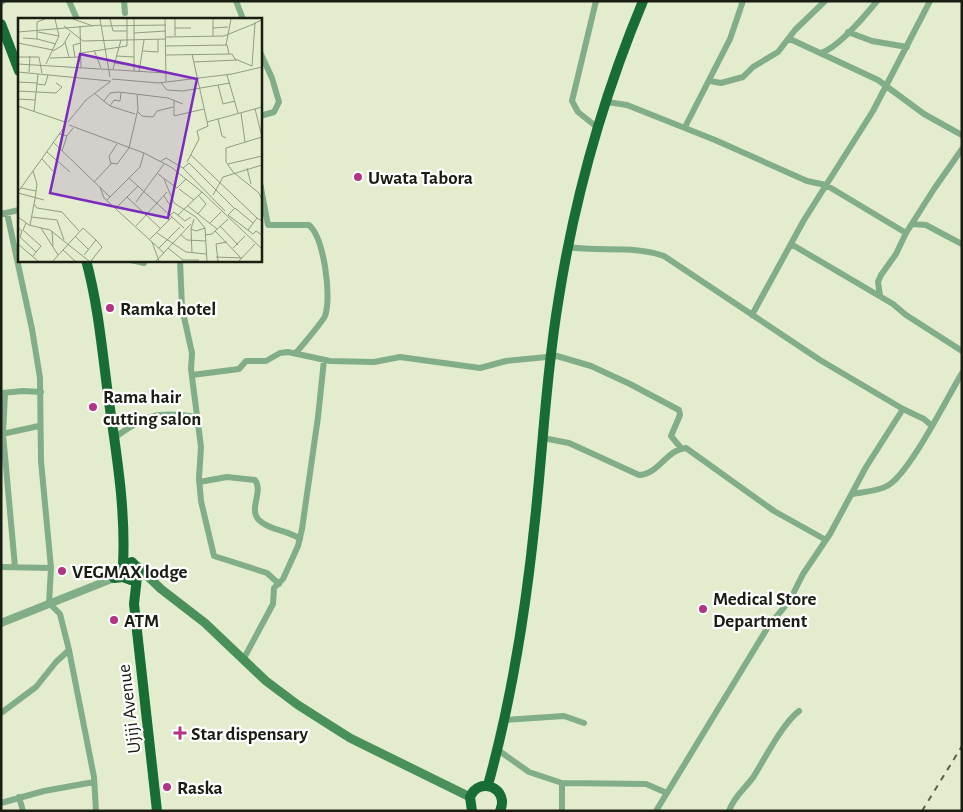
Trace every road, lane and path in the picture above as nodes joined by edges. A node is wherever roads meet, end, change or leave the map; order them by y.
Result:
1 (69, 1) edge
2 (124, 1) edge
3 (236, 1) edge
4 (596, 1) edge
5 (644, 1) edge
6 (743, 1) edge
7 (825, 1) edge
8 (877, 1) edge
9 (927, 2) edge
10 (125, 13) dead end
11 (77, 18) edge
12 (243, 18) edge
13 (1, 24) edge
14 (848, 32) junction
15 (790, 39) junction
16 (907, 47) junction
17 (820, 53) junction
18 (261, 54) edge
19 (18, 68) edge
20 (710, 81) junction
21 (887, 85) junction
22 (607, 102) junction
23 (261, 116) edge
24 (685, 127) junction
25 (598, 128) junction
26 (962, 135) edge
27 (962, 149) edge
28 (826, 185) junction
29 (261, 188) edge
30 (18, 210) edge
31 (4, 213) edge
32 (912, 224) junction
33 (269, 225) junction
34 (261, 227) edge
35 (906, 233) junction
36 (791, 244) junction
37 (962, 244) edge
38 (568, 247) junction
39 (86, 261) edge
40 (135, 261) edge
41 (180, 261) edge
42 (144, 263) dead end
43 (880, 296) junction
44 (752, 315) junction
45 (962, 351) edge
46 (296, 353) junction
47 (550, 355) junction
48 (324, 360) junction
49 (962, 373) edge
50 (192, 376) junction
51 (40, 392) junction
52 (3, 393) edge
53 (903, 409) junction
54 (197, 418) junction
55 (936, 418) junction
56 (924, 419) junction
57 (40, 426) junction
58 (932, 426) junction
59 (2, 434) edge
60 (114, 438) junction
61 (543, 438) junction
62 (681, 448) junction
63 (200, 482) junction
64 (852, 494) junction
65 (300, 539) junction
66 (826, 540) junction
67 (131, 565) junction
68 (1, 567) edge
69 (14, 567) junction
70 (51, 568) junction
71 (137, 577) junction
72 (114, 578) junction
73 (125, 579) junction
74 (279, 584) junction
75 (161, 588) junction
76 (49, 603) junction
77 (134, 604) junction
78 (1, 624) edge
79 (69, 650) junction
80 (244, 660) junction
81 (799, 711) dead end
82 (1, 713) edge
83 (504, 720) junction
84 (584, 724) dead end
85 (498, 750) junction
86 (94, 782) junction
87 (562, 783) junction
88 (488, 785) junction
89 (668, 792) junction
90 (19, 797) junction
91 (470, 797) junction
92 (1, 803) edge
93 (23, 811) edge
94 (96, 811) edge
95 (157, 811) edge
96 (472, 811) edge
97 (500, 811) edge
98 (562, 811) edge
99 (656, 811) edge
100 (729, 811) edge

1 - 11 street
2 - 10 street
3 - 12 street
4 - 25 street
5 - 22 highway
6 - 20 street
7 - 15 street
8 - 14 street
9 - 16 street
13 - 19 highway
14 - 16 street
14 - 17 street
15 - 17 street
15 - 20 street
16 - 21 street
17 - 21 street
18 - 23 street
20 - 24 street
21 - 26 street
21 - 28 street
22 - 24 street
22 - 25 highway
24 - 28 street
25 - 38 highway
27 - 32 street
28 - 35 street
28 - 36 street
29 - 33 street
30 - 31 street
31 - 51 street
32 - 35 street
32 - 37 street
33 - 34 street
33 - 46 street
35 - 43 street
36 - 43 street
36 - 44 street
38 - 44 street
38 - 47 highway
39 - 60 highway
40 - 42 street
41 - 50 street
43 - 45 street
44 - 53 street
46 - 48 street
46 - 50 street
47 - 48 street
47 - 61 highway
47 - 62 street
48 - 65 street
49 - 55 street
50 - 54 street
51 - 52 street
51 - 57 street
52 - 59 street
53 - 56 street
53 - 64 street
54 - 60 street
54 - 63 street
55 - 56 street
55 - 58 street
56 - 58 street
57 - 59 street
57 - 70 street
58 - 64 street
59 - 69 street
60 - 67 highway
61 - 62 street
61 - 83 highway
62 - 66 street
63 - 65 street
63 - 74 street
64 - 66 street
65 - 74 street
66 - 89 street
67 - 71 highway
67 - 72 highway
67 - 75 main road
68 - 69 street
69 - 70 street
70 - 76 street
71 - 73 highway
71 - 75 main road
71 - 77 highway
72 - 73 highway
72 - 76 street
73 - 77 highway
74 - 80 street
75 - 80 main road
76 - 78 street
76 - 79 street
77 - 95 highway, Ujiji Avenue
79 - 82 street
79 - 86 street
80 - 91 main road
81 - 100 street
83 - 84 street
83 - 85 highway
85 - 87 street
85 - 88 highway
86 - 90 street
86 - 94 street
87 - 89 street
87 - 98 street
88 - 91 highway
88 - 97 highway
89 - 99 street
90 - 92 street
90 - 93 street
91 - 96 highway

